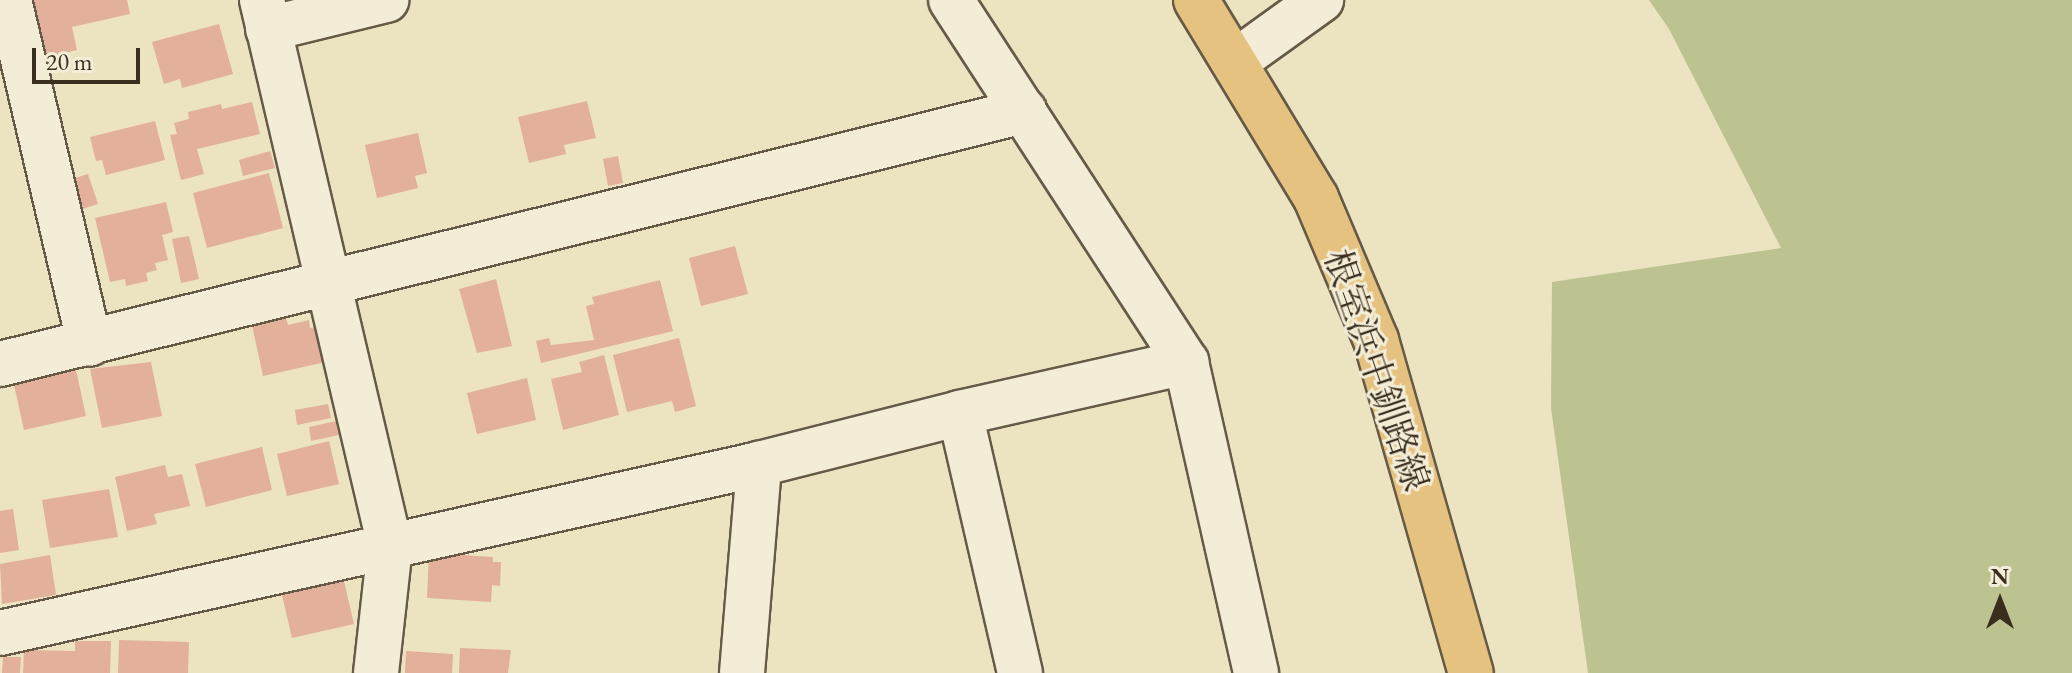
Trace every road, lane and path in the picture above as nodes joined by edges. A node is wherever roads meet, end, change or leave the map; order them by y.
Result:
1 (9, 0) edge
2 (386, 0) edge
3 (951, 0) edge
4 (1196, 0) edge
5 (1321, 0) edge
6 (265, 14) edge
7 (1236, 61) junction
8 (1024, 111) junction
9 (328, 284) junction
10 (90, 344) junction
11 (1186, 362) junction
12 (0, 364) edge
13 (960, 413) junction
14 (759, 464) junction
15 (390, 546) junction
16 (0, 633) edge
17 (376, 673) edge
18 (742, 673) edge
19 (1020, 673) edge
20 (1256, 673) edge
21 (1471, 673) edge

1 - 10 street
2 - 6 street
3 - 8 street
4 - 7 main road, 根室浜中釧路線
5 - 7 street
6 - 9 street
7 - 21 main road, 根室浜中釧路線
8 - 9 street
8 - 11 street
9 - 10 street
9 - 15 street
10 - 12 street
11 - 13 street
11 - 20 street
13 - 14 street
13 - 19 street
14 - 15 street
14 - 18 street
15 - 16 street
15 - 17 street

